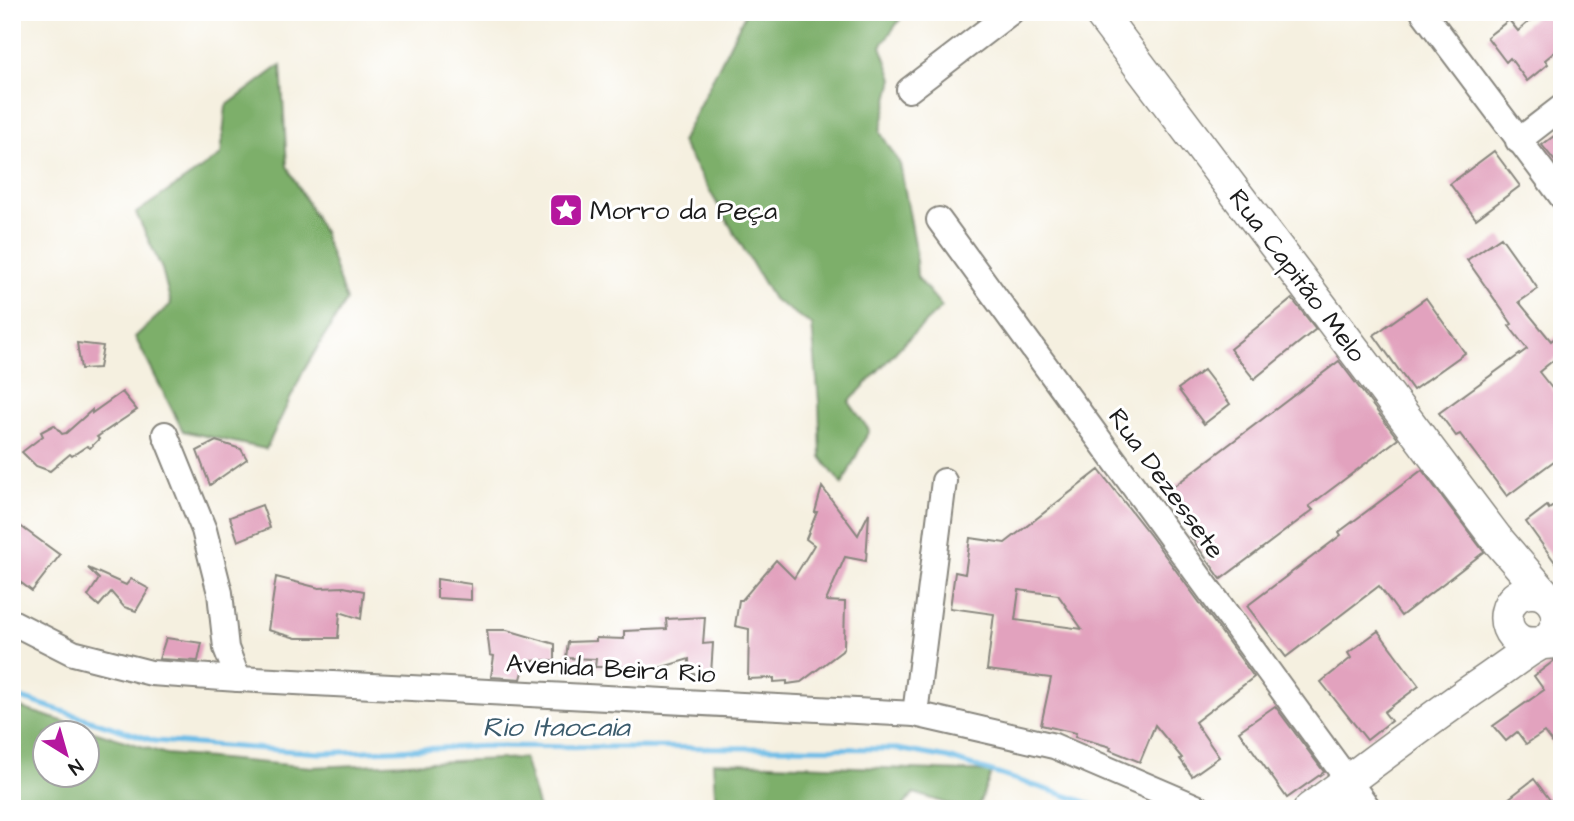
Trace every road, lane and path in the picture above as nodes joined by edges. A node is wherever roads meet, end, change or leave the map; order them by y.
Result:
1 (1011, 12) edge
2 (1100, 12) edge
3 (1423, 12) edge
4 (909, 90) dead end
5 (1562, 107) edge
6 (1518, 141) junction
7 (1562, 197) edge
8 (939, 220) dead end
9 (165, 434) dead end
10 (944, 481) dead end
11 (1496, 538) junction
12 (1506, 615) junction
13 (1555, 620) edge
14 (12, 622) edge
15 (238, 679) junction
16 (1459, 699) junction
17 (915, 713) junction
18 (1348, 781) junction
19 (1201, 809) edge
20 (1310, 809) edge
21 (1369, 809) edge

1 - 4 street
2 - 11 main road, Rua Capitão Melo
3 - 6 street
5 - 6 street
6 - 7 street
8 - 18 street, Rua Dezessete
9 - 15 street
10 - 17 street
11 - 12 main road, Rua Capitão Melo
11 - 13 main road, Rua Capitão Melo
12 - 13 main road
12 - 13 main road
12 - 16 main road, Rua Capitão Melo
13 - 16 main road
14 - 15 street, Avenida Beira Rio
15 - 17 street, Avenida Beira Rio
16 - 18 main road
17 - 19 street, Avenida Beira Rio
18 - 20 main road
18 - 21 street, Rua Dezessete

